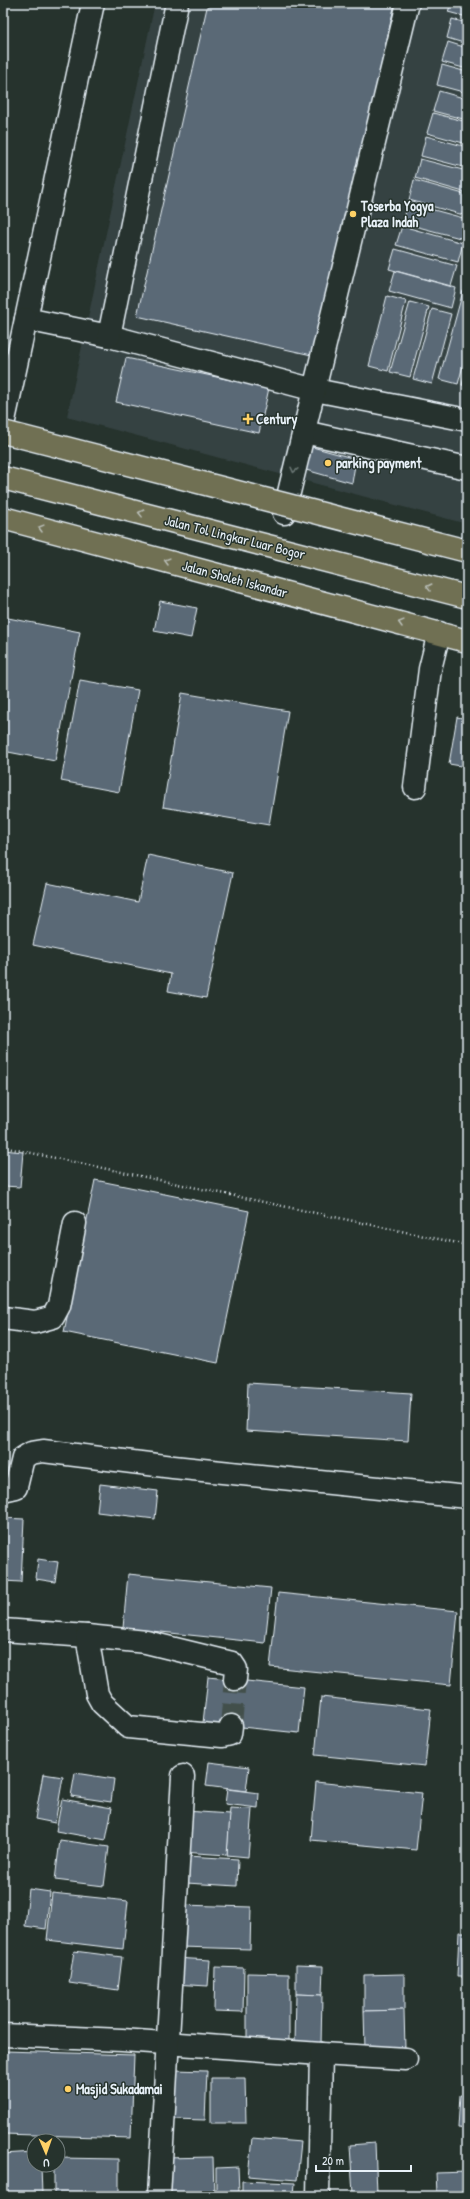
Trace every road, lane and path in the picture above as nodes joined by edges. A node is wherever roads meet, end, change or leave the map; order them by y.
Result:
1 (93, 3) edge
2 (177, 3) edge
3 (408, 3) edge
4 (26, 319) junction
5 (109, 336) junction
6 (315, 390) junction
7 (467, 420) edge
8 (3, 425) edge
9 (3, 432) edge
10 (304, 432) junction
11 (3, 443) edge
12 (467, 468) edge
13 (3, 478) edge
14 (284, 513) junction
15 (3, 518) edge
16 (467, 551) edge
17 (467, 561) edge
18 (467, 597) edge
19 (439, 633) junction
20 (467, 641) edge
21 (416, 787) dead end
22 (3, 1147) edge
23 (74, 1223) dead end
24 (467, 1245) edge
25 (3, 1318) edge
26 (3, 1490) edge
27 (467, 1497) edge
28 (3, 1630) edge
29 (87, 1636) junction
30 (235, 1679) tunnel mouth
31 (231, 1726) dead end
32 (183, 1776) dead end
33 (3, 2035) edge
34 (166, 2044) junction
35 (321, 2054) junction
36 (406, 2059) dead end
37 (158, 2196) edge
38 (318, 2196) edge

1 - 4 street
2 - 5 street
3 - 6 street
4 - 5 street
4 - 8 street
5 - 6 street
6 - 7 street
6 - 10 street
9 - 16 highway, bridge
10 - 12 street
10 -> 14 street
11 - 14 highway
18 -> 13 highway, Jalan Tol Lingkar Luar Bogor
14 - 17 highway
19 -> 15 highway, Jalan Sholeh Iskandar
19 - 20 highway, Jalan Sholeh Iskandar
19 - 21 street
22 - 24 path
23 - 25 street
26 - 27 street
28 - 29 street
29 - 30 street
29 - 31 street
32 - 34 street
33 - 34 street
34 - 35 street
34 - 37 street
35 - 36 street
35 - 38 street

